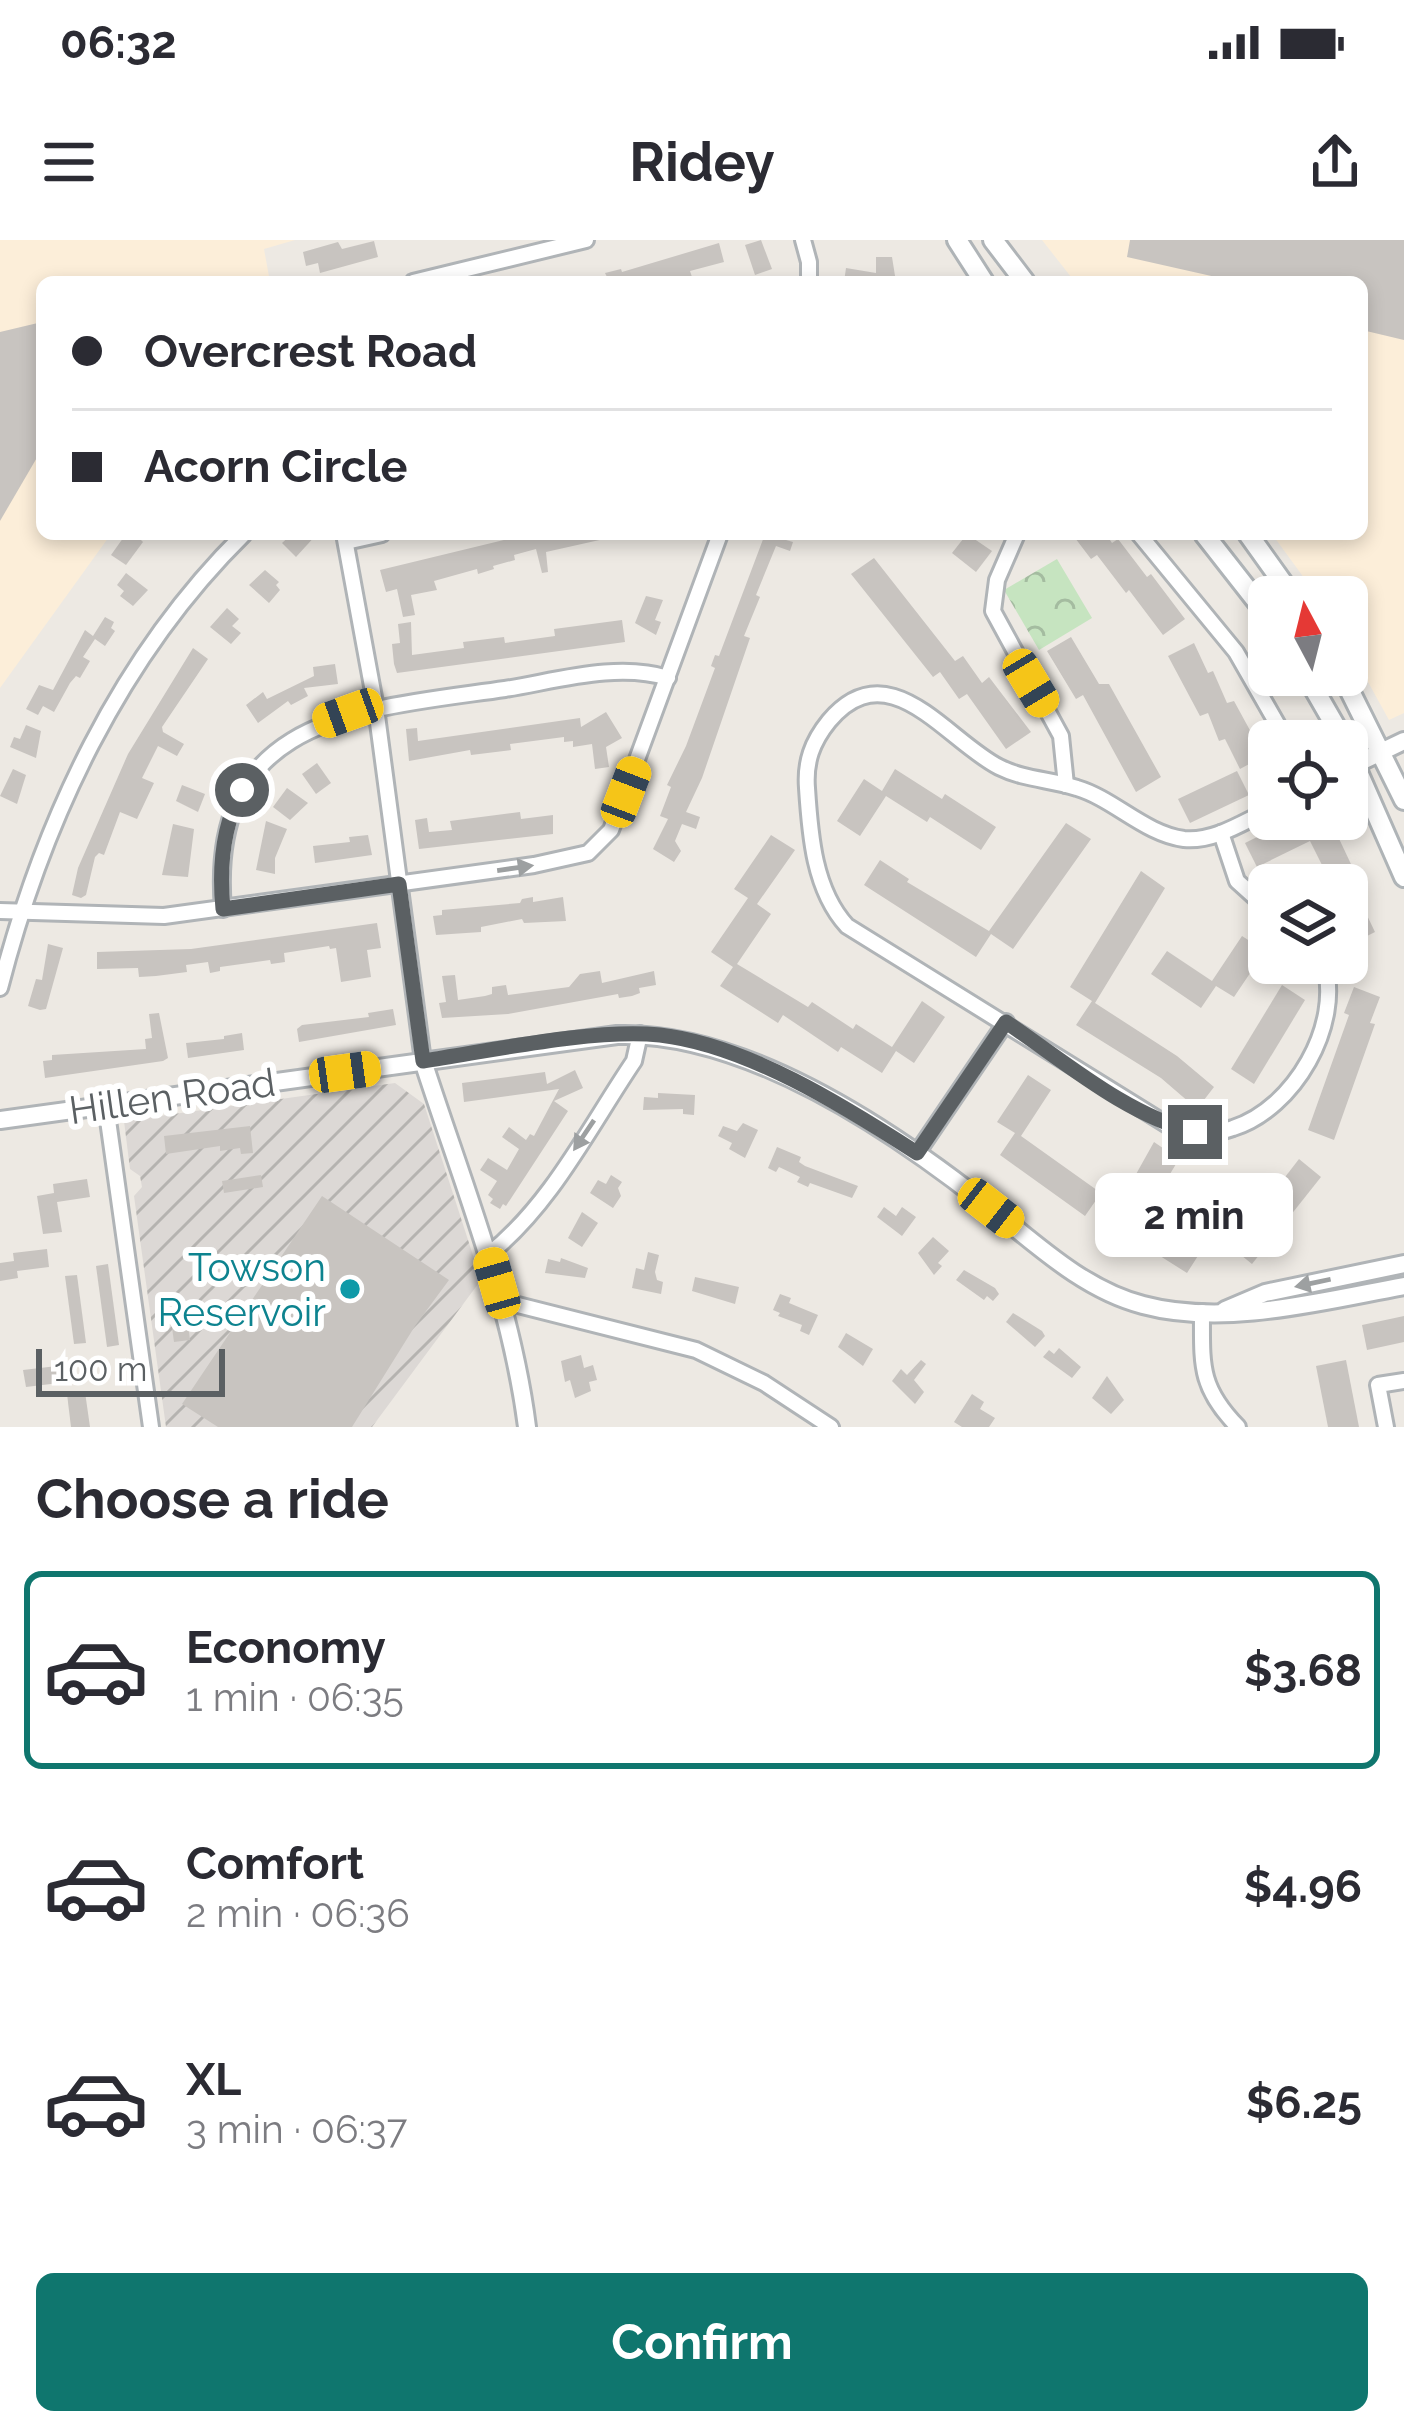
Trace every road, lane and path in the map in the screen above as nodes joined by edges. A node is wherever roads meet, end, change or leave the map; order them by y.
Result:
1 (586, 240) edge
2 (803, 240) edge
3 (956, 240) edge
4 (993, 240) edge
5 (438, 276) edge
6 (809, 276) edge
7 (980, 276) edge
8 (1020, 276) edge
9 (239, 540) edge
10 (345, 540) edge
11 (718, 540) edge
12 (1014, 540) edge
13 (1144, 540) edge
14 (1209, 540) edge
15 (1252, 540) edge
16 (1278, 576) edge
17 (1248, 590) edge
18 (668, 678) junction
19 (1353, 696) edge
20 (376, 708) junction
21 (1275, 720) edge
22 (1404, 741) edge
23 (1381, 752) junction
24 (1368, 755) edge
25 (1066, 785) junction
26 (1404, 800) edge
27 (1368, 801) edge
28 (1248, 820) edge
29 (1221, 833) junction
30 (1404, 877) edge
31 (399, 884) junction
32 (1248, 891) edge
33 (223, 909) junction
34 (0, 911) edge
35 (22, 913) junction
36 (1329, 984) edge
37 (0, 988) edge
38 (1006, 1022) junction
39 (640, 1034) junction
40 (423, 1061) junction
41 (106, 1106) junction
42 (0, 1120) edge
43 (917, 1153) junction
44 (471, 1209) junction
45 (489, 1254) junction
46 (1404, 1264) edge
47 (1404, 1286) edge
48 (498, 1300) junction
49 (1224, 1310) junction
50 (1202, 1312) junction
51 (1404, 1381) edge
52 (151, 1427) edge
53 (527, 1427) edge
54 (831, 1427) edge
55 (1238, 1427) edge
56 (1386, 1427) edge

1 - 5 street
2 - 6 street
3 - 7 main road
4 - 8 main road
9 - 35 street
10 - 20 street
11 - 18 street
12 - 25 street
13 - 21 street
14 - 17 main road
15 - 16 main road
18 - 20 street
31 -> 18 street
19 - 23 main road
20 - 31 street
20 - 33 street
22 - 23 street
23 - 24 street
23 - 26 main road
25 - 29 street
25 - 38 street
27 - 30 main road
28 - 29 street
29 - 32 street
31 - 33 street
31 - 40 street
33 - 35 street
34 - 35 street
35 - 37 street
36 - 38 street
38 - 43 street
39 - 40 street, Hillen Road
39 - 43 street, Hillen Road
39 -> 45 street
40 - 41 street, Hillen Road
40 - 44 street
41 - 42 street, Hillen Road
41 - 52 street
43 - 50 street, Hillen Road
44 - 45 street
44 - 48 street
45 - 48 street
46 -> 49 street
47 - 49 street
48 - 53 street
48 - 54 street
49 - 50 street, Hillen Road
50 - 55 street
51 - 56 street

